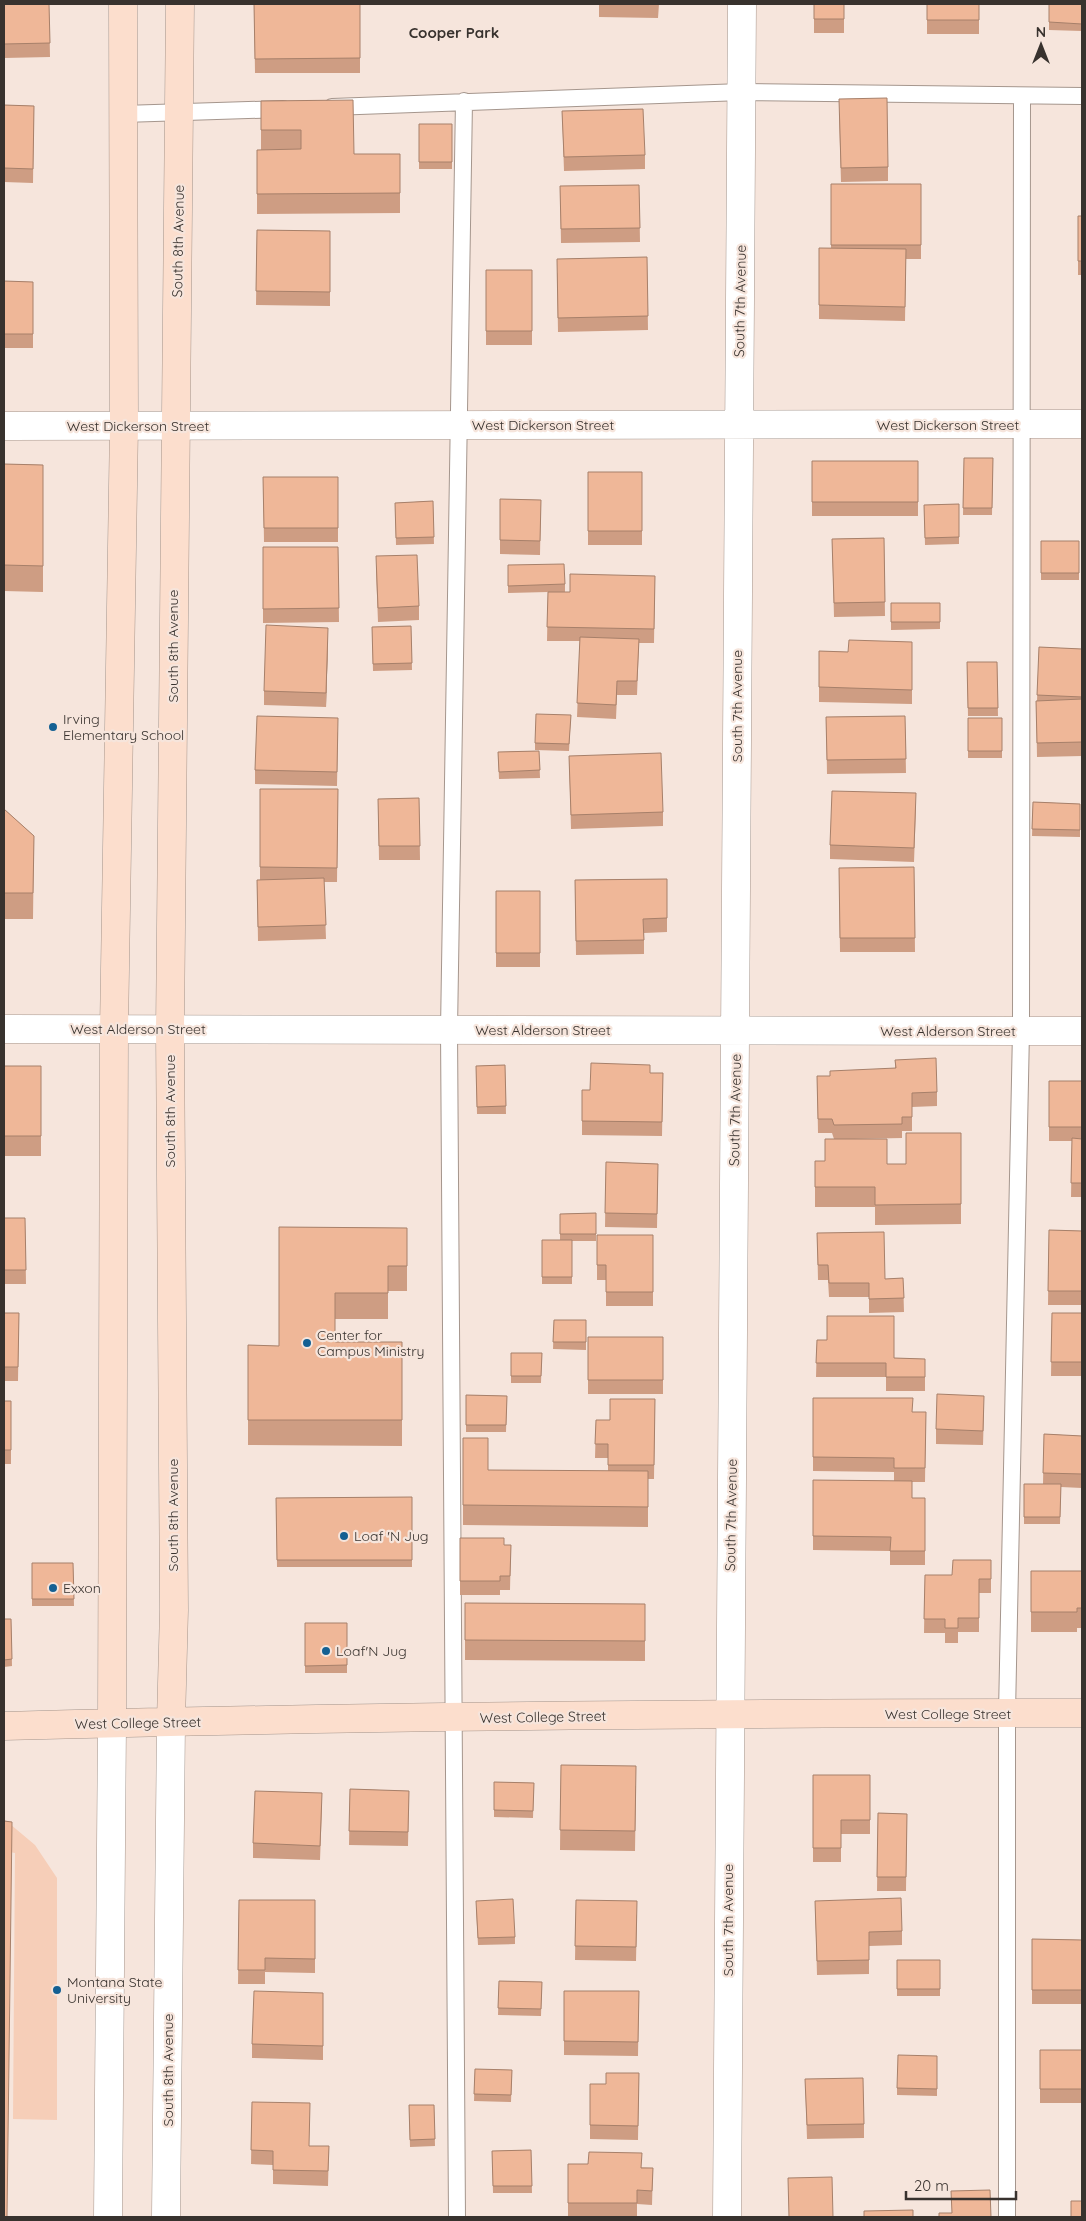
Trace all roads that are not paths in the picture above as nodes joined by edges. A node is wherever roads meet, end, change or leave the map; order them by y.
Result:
1 (123, 4) edge
2 (180, 4) edge
3 (742, 4) edge
4 (742, 92) junction
5 (1022, 96) junction
6 (1082, 96) edge
7 (464, 101) junction
8 (317, 107) edge
9 (297, 108) edge
10 (180, 113) junction
11 (123, 114) junction
12 (1022, 424) junction
13 (1082, 424) edge
14 (460, 425) junction
15 (739, 425) junction
16 (4, 426) edge
17 (124, 426) junction
18 (175, 426) junction
19 (4, 1029) edge
20 (114, 1030) junction
21 (170, 1030) junction
22 (449, 1030) junction
23 (736, 1030) junction
24 (1021, 1031) junction
25 (1082, 1031) edge
26 (1007, 1713) junction
27 (1082, 1713) edge
28 (730, 1715) junction
29 (455, 1718) junction
30 (170, 1721) junction
31 (112, 1723) junction
32 (4, 1726) edge
33 (108, 2217) edge
34 (166, 2217) edge
35 (457, 2217) edge
36 (727, 2217) edge
37 (1007, 2217) edge

1 - 11 street
2 - 10 street, South 8th Avenue
3 - 4 street, South 7th Avenue
4 - 5 lane
4 - 7 lane
4 - 15 street, South 7th Avenue
5 - 6 lane
5 - 12 lane
7 - 8 lane
7 - 14 lane
9 - 10 lane
10 - 11 lane
10 - 18 street, South 8th Avenue
11 - 17 street
12 - 13 street, West Dickerson Street
12 - 15 street, West Dickerson Street
12 - 24 lane
14 - 15 street, West Dickerson Street
14 - 18 street, West Dickerson Street
14 - 22 lane
15 - 23 street, South 7th Avenue
16 - 17 street, West Dickerson Street
17 - 18 street, West Dickerson Street
17 - 20 street
18 - 21 street, South 8th Avenue
19 - 20 street, West Alderson Street
20 - 21 street, West Alderson Street
20 - 31 street
21 - 22 street, West Alderson Street
21 - 30 street, South 8th Avenue
22 - 23 street, West Alderson Street
22 - 29 lane
23 - 24 street, West Alderson Street
23 - 28 street, South 7th Avenue
24 - 25 street, West Alderson Street
24 - 26 lane
26 - 27 street, West College Street
26 - 28 street, West College Street
26 - 37 lane
28 - 29 street, West College Street
28 - 36 street, South 7th Avenue
29 - 30 street, West College Street
29 - 35 lane
30 - 31 street, West College Street
30 - 34 street, South 8th Avenue
31 - 32 street, West College Street
31 - 33 street

